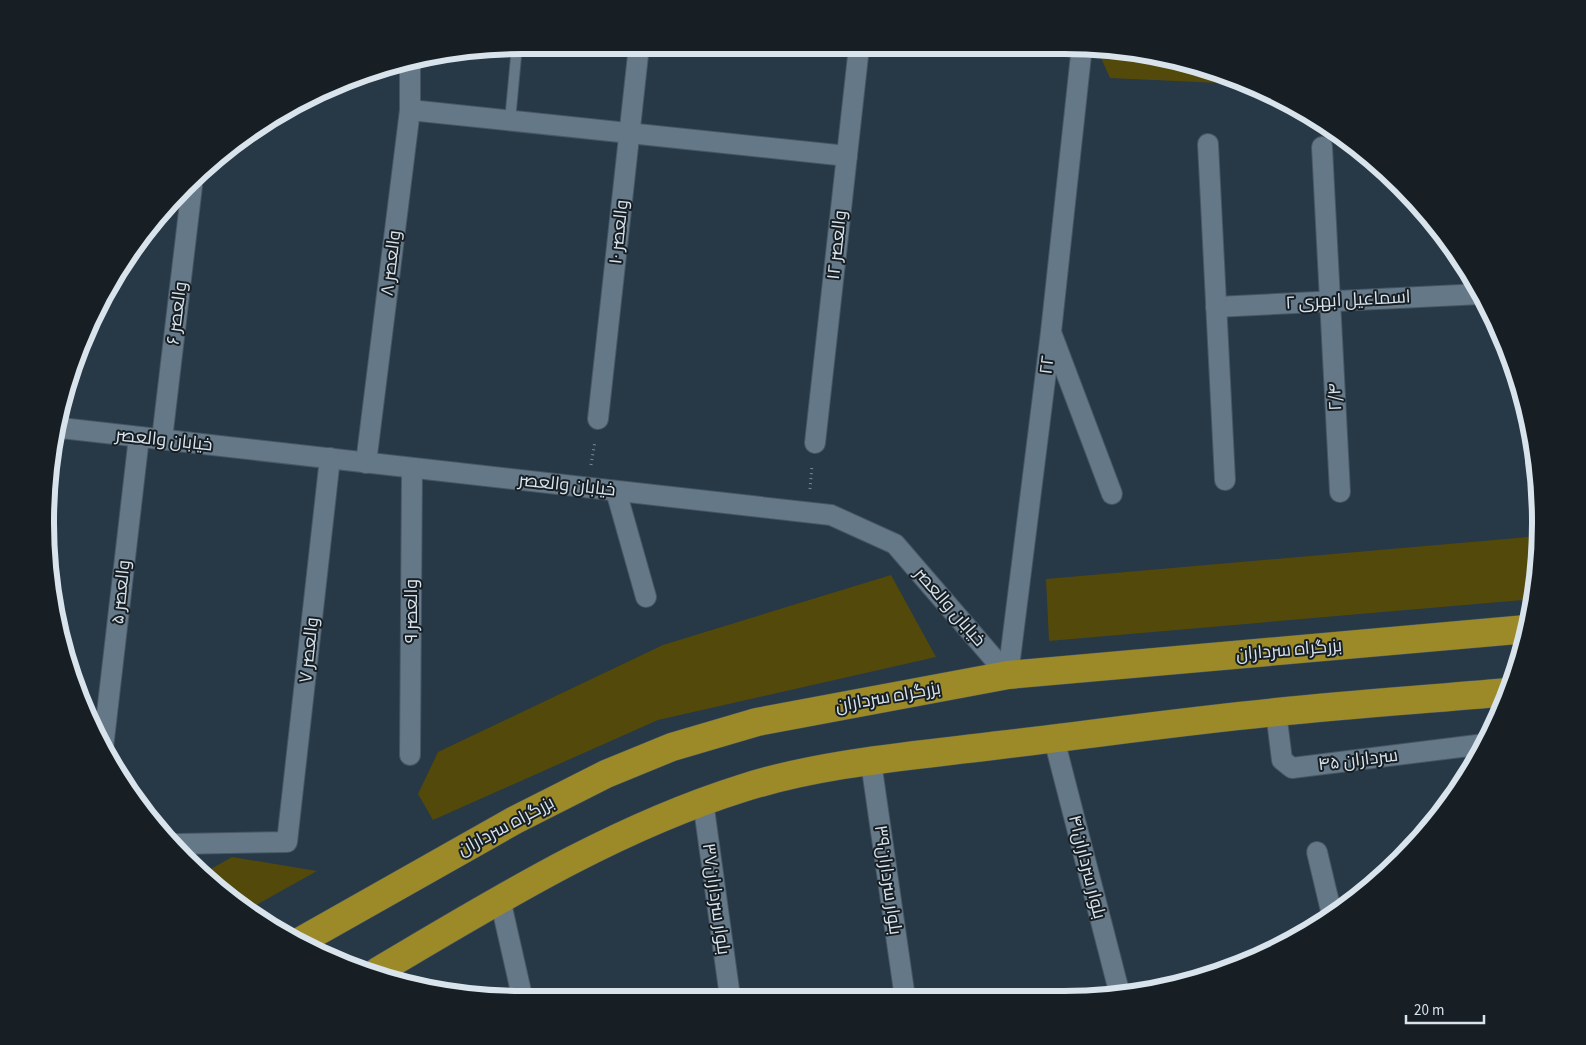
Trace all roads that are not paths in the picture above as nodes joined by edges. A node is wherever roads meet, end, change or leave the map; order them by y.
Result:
1 (516, 54) edge
2 (638, 54) edge
3 (857, 54) edge
4 (1081, 55) dead end
5 (410, 68) edge
6 (410, 110) junction
7 (510, 121) junction
8 (630, 133) junction
9 (1208, 144) dead end
10 (1322, 147) dead end
11 (847, 156) junction
12 (191, 191) edge
13 (1473, 294) edge
14 (1330, 301) junction
15 (1216, 307) junction
16 (1051, 332) junction
17 (598, 418) road end
18 (64, 428) edge
19 (139, 437) junction
20 (162, 439) junction
21 (815, 442) road end
22 (330, 458) junction
23 (366, 463) junction
24 (412, 468) junction
25 (1225, 480) dead end
26 (616, 491) junction
27 (1340, 492) dead end
28 (1112, 494) dead end
29 (646, 597) dead end
30 (1519, 630) edge
31 (1008, 675) junction
32 (1500, 693) edge
33 (1276, 712) junction
34 (105, 735) edge
35 (1054, 739) junction
36 (1476, 745) edge
37 (410, 755) dead end
38 (871, 762) junction
39 (703, 801) junction
40 (181, 844) edge
41 (1317, 852) dead end
42 (500, 899) junction
43 (1330, 908) edge
44 (306, 938) edge
45 (381, 969) edge
46 (1118, 988) edge
47 (521, 991) edge
48 (729, 991) edge
49 (904, 991) edge

1 - 7 lane
2 - 8 street, والعصر ۱۰
3 - 11 street, والعصر ۱۲
4 - 16 street, ۲۲
5 - 6 street, والعصر ۸
6 - 7 street
6 - 23 street, والعصر ۸
7 - 8 street
8 - 11 street
8 - 17 street, والعصر ۱۰
9 - 15 street
10 - 14 street, ۲/۴
11 - 21 street, والعصر ۱۲
12 - 20 street, والعصر ۶
13 - 14 street, اسماعیل ابهری ۲
14 - 15 street, اسماعیل ابهری ۲
14 - 27 street, ۲/۴
15 - 25 street
16 - 28 street
16 - 31 street, ۲۲
18 - 19 street, خیابان والعصر
19 - 20 street, خیابان والعصر
19 - 34 street, والعصر ۵
20 - 22 street, خیابان والعصر
22 - 23 street, خیابان والعصر
22 - 40 street, والعصر ۷
23 - 24 street, خیابان والعصر
24 - 26 street, خیابان والعصر
24 - 37 street, والعصر ۹
26 - 29 street
26 - 31 street, خیابان والعصر
30 - 31 highway, بزرگراه سرداران
31 - 44 highway, بزرگراه سرداران
32 - 33 highway
33 - 35 highway
33 - 36 street, سرداران ۴۵
35 - 38 highway
35 - 46 street, بلوار سرداران۴۱
38 - 39 highway
38 - 49 street, بلوار سرداران۳۹
39 - 42 highway
39 - 48 street, بلوار سرداران۳۷
41 - 43 street
42 - 45 highway
42 - 47 street

